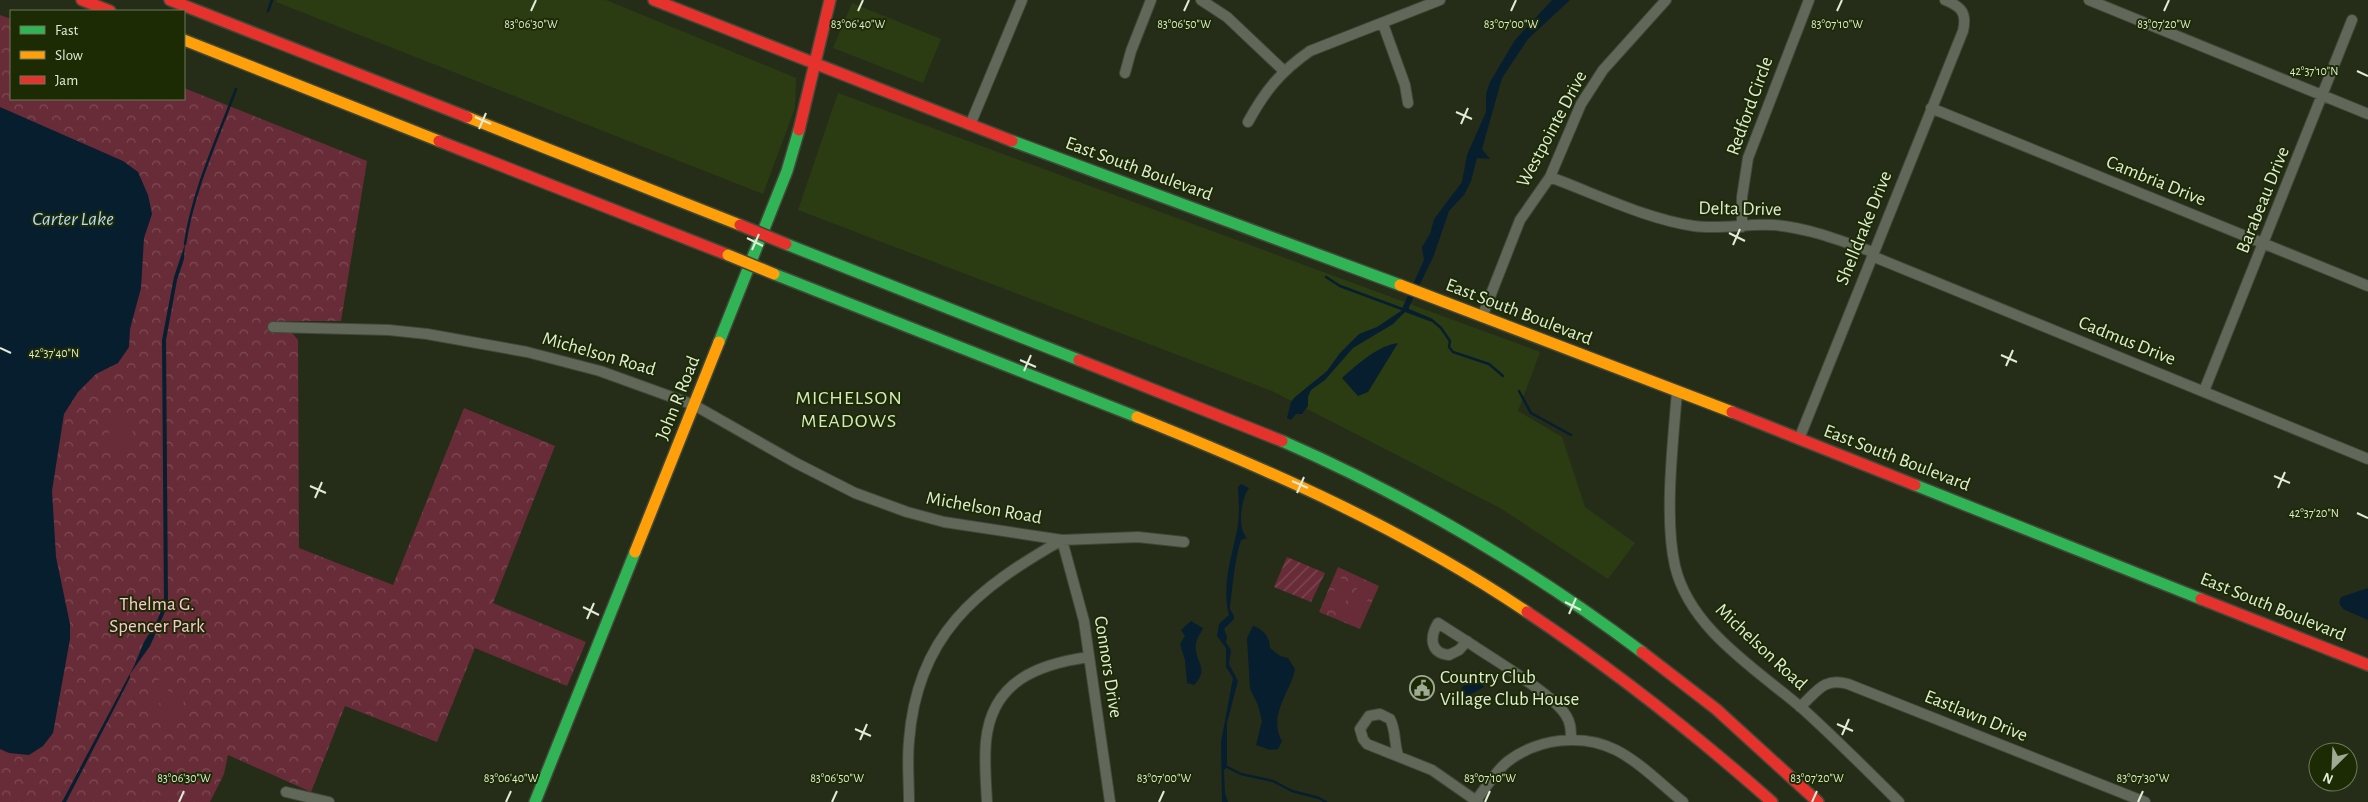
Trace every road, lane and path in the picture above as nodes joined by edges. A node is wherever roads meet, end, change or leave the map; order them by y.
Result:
1 (82, 0) edge
2 (170, 0) edge
3 (654, 0) edge
4 (830, 0) edge
5 (1022, 0) edge
6 (1151, 0) edge
7 (1201, 0) edge
8 (1440, 0) edge
9 (1666, 0) edge
10 (1810, 0) edge
11 (1945, 0) edge
12 (2089, 0) edge
13 (107, 10) edge
14 (2352, 20) dead end
15 (1383, 24) junction
16 (185, 40) edge
17 (814, 64) junction
18 (1284, 71) junction
19 (1126, 73) dead end
20 (2323, 96) junction
21 (1408, 102) dead end
22 (1931, 108) junction
23 (2368, 114) edge
24 (1248, 122) dead end
25 (970, 125) junction
26 (1550, 177) junction
27 (1742, 227) junction
28 (2264, 244) junction
29 (1872, 254) junction
30 (2368, 286) edge
31 (1482, 317) junction
32 (273, 326) dead end
33 (2204, 391) junction
34 (1677, 392) junction
35 (694, 405) junction
36 (1799, 439) junction
37 (2368, 459) edge
38 (1062, 540) junction
39 (1184, 542) dead end
40 (1467, 641) dead end
41 (1090, 657) junction
42 (2368, 665) edge
43 (1800, 707) junction
44 (1571, 740) junction
45 (1398, 755) junction
46 (286, 792) dead end
47 (1477, 801) edge
48 (329, 802) edge
49 (535, 802) edge
50 (909, 802) edge
51 (987, 802) edge
52 (1110, 802) edge
53 (1683, 802) edge
54 (1772, 802) edge
55 (1818, 802) edge
56 (1900, 802) edge
57 (2145, 802) edge

1 - 13 main road
2 - 55 main road, bridge
3 - 17 main road, East South Boulevard
4 - 17 main road, John R Road
5 - 25 street
6 - 19 street
7 - 18 street
8 - 15 street
9 - 26 street, Westpointe Drive
10 - 27 street, Redford Circle
11 - 22 street, Shelldrake Drive
12 - 20 street
14 - 20 street, Barabeau Drive
15 - 18 street
15 - 21 street
16 - 54 main road, bridge
17 - 25 main road, East South Boulevard
17 - 35 main road, John R Road
18 - 24 street
20 - 23 street
20 - 28 street, Barabeau Drive
22 - 28 street, Cambria Drive
22 - 29 street, Shelldrake Drive
25 - 31 main road, East South Boulevard
26 - 27 street, Delta Drive
26 - 31 street, Westpointe Drive
27 - 29 street, Delta Drive
28 - 30 street, Cambria Drive
28 - 33 street, Barabeau Drive
29 - 33 street, Cadmus Drive
29 - 36 street, Shelldrake Drive
31 - 34 main road, East South Boulevard
32 - 35 street, Michelson Road
33 - 37 street, Cadmus Drive
34 - 36 main road, East South Boulevard
34 - 43 street, Michelson Road
35 - 38 street, Michelson Road
35 - 49 main road, John R Road
36 - 42 main road, East South Boulevard
38 - 39 street, Michelson Road
38 - 41 street, Connors Drive
38 - 50 street
40 - 44 street
41 - 51 street
41 - 52 street, Connors Drive
43 - 56 street, Michelson Road
43 - 57 street, Eastlawn Drive
44 - 47 street
44 - 53 street
45 - 45 street
45 - 47 street
46 - 48 street

